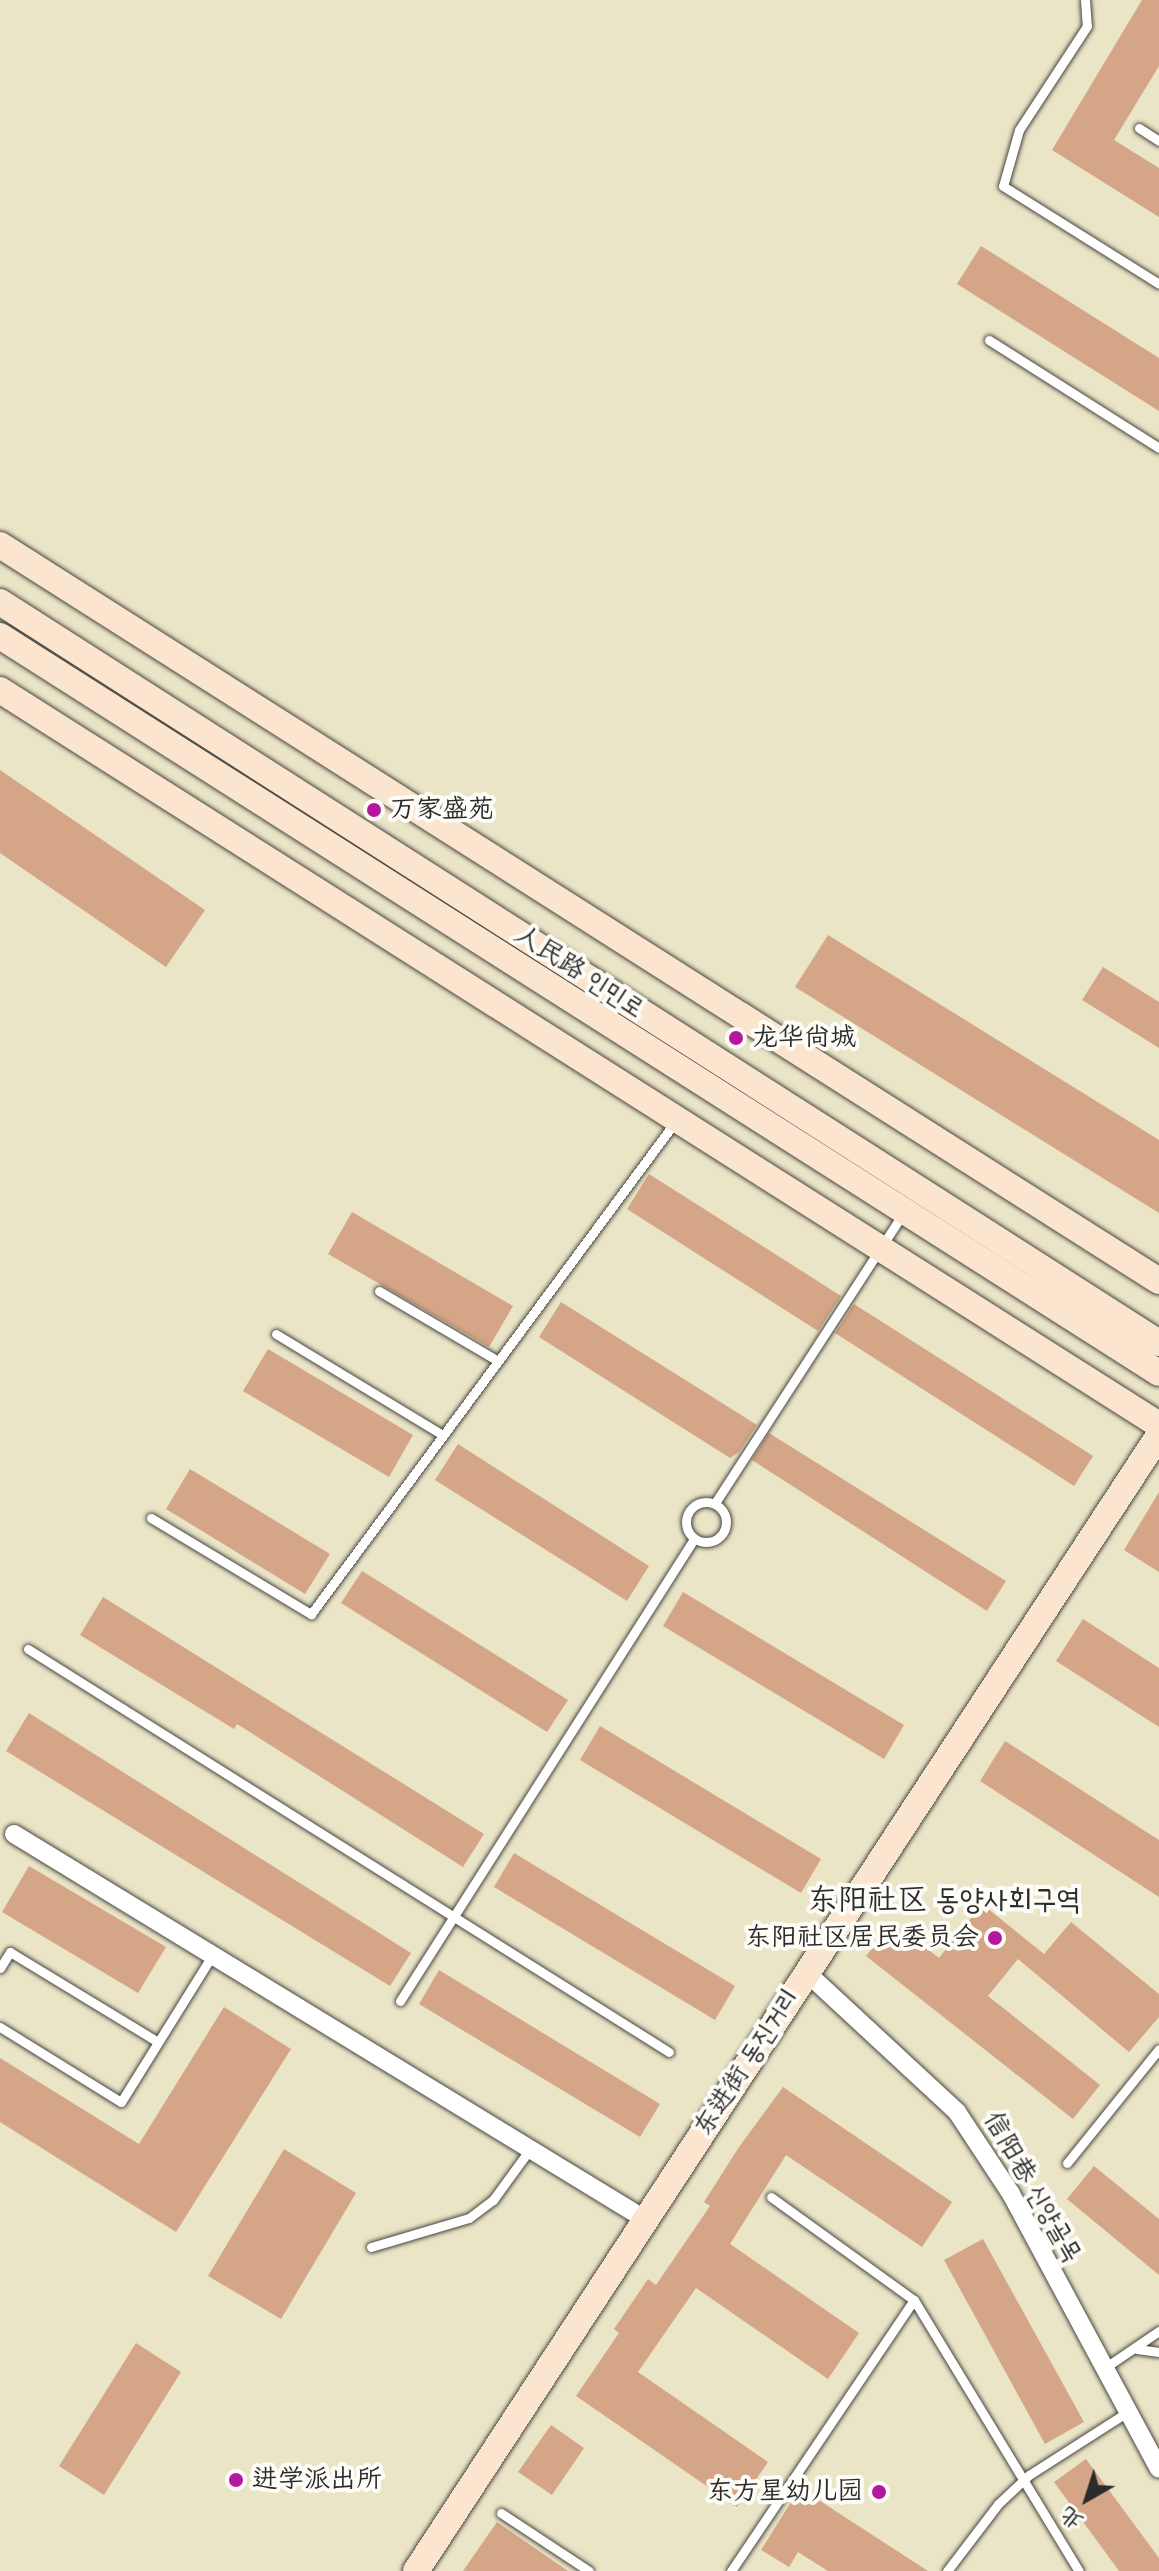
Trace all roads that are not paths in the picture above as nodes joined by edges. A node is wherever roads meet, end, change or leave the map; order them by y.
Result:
1 (1085, 0) edge
2 (1139, 128) dead end
3 (1159, 141) edge
4 (1159, 284) edge
5 (989, 340) dead end
6 (1159, 448) edge
7 (0, 545) edge
8 (0, 602) edge
9 (0, 636) edge
10 (0, 690) edge
11 (677, 1119) junction
12 (905, 1212) junction
13 (881, 1248) junction
14 (1159, 1281) edge
15 (379, 1291) dead end
16 (276, 1334) dead end
17 (1159, 1343) edge
18 (495, 1359) junction
19 (1159, 1373) edge
20 (1159, 1425) edge
21 (441, 1434) junction
22 (1159, 1435) edge
23 (715, 1503) junction
24 (151, 1518) dead end
25 (694, 1539) junction
26 (28, 1649) dead end
27 (7, 1830) edge
28 (453, 1917) junction
29 (212, 1956) junction
30 (0, 1968) edge
31 (806, 1972) junction
32 (400, 2001) dead end
33 (0, 2027) edge
34 (158, 2042) junction
35 (1159, 2049) edge
36 (669, 2052) dead end
37 (530, 2149) junction
38 (1067, 2163) dead end
39 (771, 2197) dead end
40 (646, 2220) junction
41 (371, 2247) dead end
42 (914, 2300) junction
43 (1159, 2331) edge
44 (1137, 2349) junction
45 (1159, 2352) edge
46 (1103, 2369) junction
47 (1126, 2413) junction
48 (1159, 2469) edge
49 (1024, 2480) junction
50 (501, 2513) dead end
51 (416, 2571) edge
52 (589, 2571) edge
53 (731, 2571) edge
54 (947, 2571) edge
55 (1079, 2571) edge

1 - 4 lane
2 - 3 lane
5 - 6 lane
7 - 14 street
8 - 17 street, 人民路 인민로
9 - 12 street, 人民路 인민로
10 - 11 street
11 - 13 street
11 - 18 lane
12 - 13 lane
12 - 19 street, 人民路 인민로
13 - 20 street
13 - 23 lane
15 - 18 lane
16 - 21 lane
18 - 21 lane
21 - 24 lane
22 - 31 street, 东进街 동진거리
23 - 25 lane
23 - 25 lane
25 - 28 lane
26 - 28 lane
27 - 29 street
28 - 32 lane
28 - 36 lane
29 - 34 lane
29 - 37 street
30 - 34 lane
31 - 40 street, 东进街 동진거리
31 - 46 street, 信阳巷 신양골목
33 - 34 lane
35 - 38 lane
37 - 40 street
37 - 41 lane
39 - 42 lane
40 - 51 street, 东进街 동진거리
42 - 49 lane
42 - 53 lane
43 - 44 lane
44 - 45 lane
44 - 46 lane
46 - 47 street, 信阳巷 신양골목
47 - 48 street, 信阳巷 신양골목
47 - 49 lane
49 - 54 lane
49 - 55 lane
50 - 52 lane

